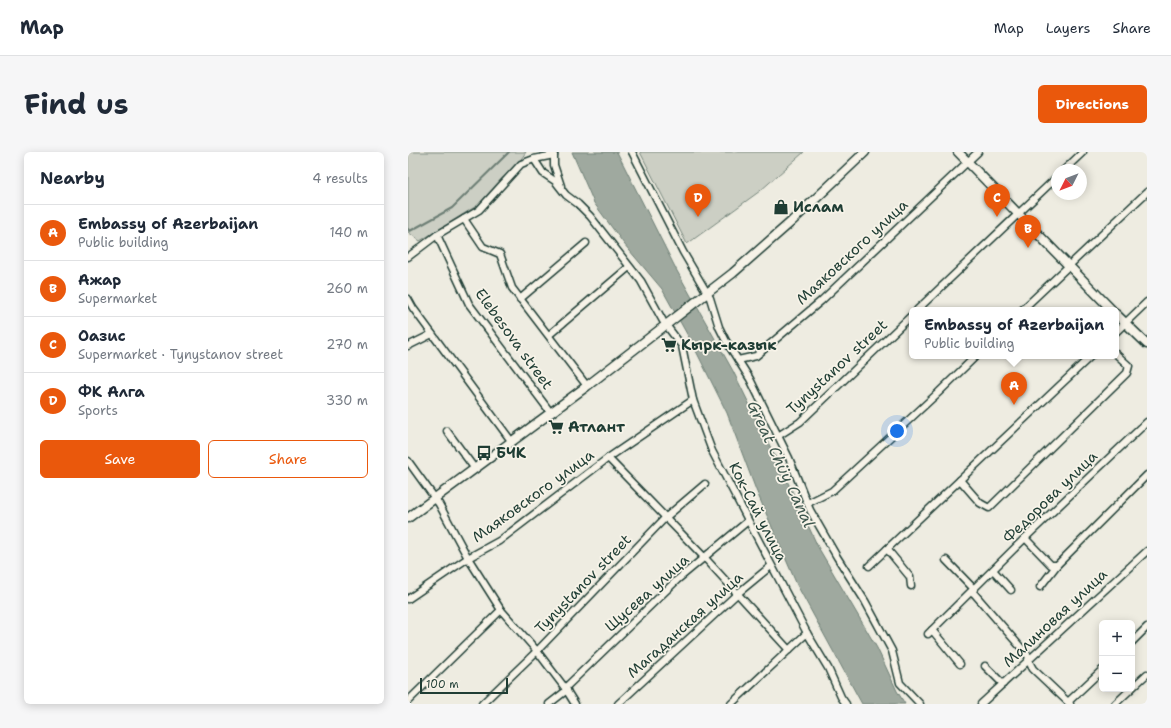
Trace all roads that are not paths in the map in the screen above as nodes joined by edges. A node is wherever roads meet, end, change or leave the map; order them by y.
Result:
1 (632, 152) edge
2 (865, 152) edge
3 (958, 152) edge
4 (978, 152) edge
5 (1083, 152) edge
6 (554, 154) edge
7 (534, 159) junction
8 (967, 162) junction
9 (1070, 164) edge
10 (1051, 183) edge
11 (1147, 192) edge
12 (566, 195) junction
13 (1018, 214) junction
14 (464, 219) junction
15 (437, 235) junction
16 (586, 243) dead end
17 (408, 257) edge
18 (1068, 266) junction
19 (629, 267) junction
20 (707, 293) junction
21 (408, 299) edge
22 (520, 299) junction
23 (1147, 302) edge
24 (921, 307) edge
25 (1025, 307) edge
26 (1109, 307) edge
27 (1119, 317) edge
28 (909, 318) edge
29 (669, 322) junction
30 (1125, 323) junction
31 (1119, 329) edge
32 (432, 334) junction
33 (549, 335) junction
34 (1147, 344) edge
35 (408, 346) edge
36 (1119, 357) edge
37 (973, 359) edge
38 (1088, 359) edge
39 (738, 360) junction
40 (587, 386) junction
41 (693, 400) junction
42 (551, 413) junction
43 (1147, 422) edge
44 (447, 431) dead end
45 (778, 436) junction
46 (512, 442) junction
47 (608, 458) junction
48 (408, 461) edge
49 (475, 469) junction
50 (1147, 475) edge
51 (960, 480) junction
52 (705, 484) dead end
53 (434, 498) junction
54 (808, 503) junction
55 (408, 518) edge
56 (665, 518) junction
57 (748, 521) junction
58 (1025, 538) junction
59 (887, 549) junction
60 (1147, 551) edge
61 (468, 558) junction
62 (705, 558) junction
63 (946, 560) dead end
64 (1057, 565) junction
65 (771, 566) junction
66 (869, 566) dead end
67 (993, 570) junction
68 (911, 586) dead end
69 (1040, 587) dead end
70 (973, 590) junction
71 (1011, 590) dead end
72 (737, 594) junction
73 (408, 599) edge
74 (501, 610) junction
75 (1147, 627) edge
76 (807, 633) junction
77 (1135, 639) edge
78 (789, 650) junction
79 (537, 651) junction
80 (1029, 659) junction
81 (960, 664) dead end
82 (985, 666) dead end
83 (1099, 673) edge
84 (1147, 674) edge
85 (1003, 684) junction
86 (1135, 684) edge
87 (566, 689) junction
88 (1127, 692) edge
89 (408, 701) edge
90 (1069, 703) edge
91 (482, 704) edge
92 (549, 704) edge
93 (575, 704) edge
94 (618, 704) edge
95 (731, 704) edge
96 (846, 704) edge
97 (920, 704) edge
98 (982, 704) edge
99 (1115, 704) edge

1 - 20 street
2 - 20 main road, Elebesova street
3 - 8 main road
4 - 8 street, Маяковского улица
5 - 9 street
6 - 7 street
6 - 12 street
7 - 12 street, Кок-Сай улица
7 - 14 street
8 - 13 main road
8 - 39 street, Маяковского улица
10 - 13 street
11 - 18 street
12 - 19 street, Кок-Сай улица
13 - 18 main road
13 - 24 street
14 - 15 street
14 - 22 street
15 - 17 street
15 - 42 street, Elebesova street
16 - 22 street
18 - 25 street
18 - 26 main road
19 - 29 street, Кок-Сай улица
19 - 33 street
20 - 29 main road, Elebesova street
20 - 39 street
21 - 32 street
22 - 33 street
23 - 30 street
27 - 30 main road
28 - 45 street, Tynystanov street
29 - 40 main road, Elebesova street
29 - 41 street, Кок-Сай улица
30 - 31 street
30 - 34 main road
32 - 35 street
32 - 46 street
33 - 40 street
36 - 51 street
37 - 54 street
38 - 51 street
39 - 45 street
40 - 42 main road, Elebesova street
41 - 47 street, Маяковского улица
41 - 57 street, Кок-Сай улица
42 - 46 main road, Elebesova street
43 - 58 street, Федорова улица
44 - 49 street
45 - 54 street
46 - 49 main road, Elebesova street
47 - 56 street
47 - 61 street, Маяковского улица
48 - 53 street
49 - 53 main road, Elebesova street
50 - 64 street
51 - 59 street
52 - 56 street, Tynystanov street
53 - 55 main road, Elebesova street
53 - 61 street
54 - 97 street
56 - 62 street
56 - 79 street, Tynystanov street
57 - 62 street, Щусева улица
57 - 65 street, Кок-Сай улица
58 - 64 street
58 - 67 street, Федорова улица
59 - 66 street
59 - 68 street
60 - 80 street, Малиновая улица
61 - 73 street, Маяковского улица
61 - 74 street
62 - 72 street
62 - 87 street, Щусева улица
63 - 70 street
64 - 69 street
65 - 72 street, Магаданская улица
65 - 76 street, Кок-Сай улица
67 - 70 street, Федорова улица
67 - 71 street
70 - 80 street
70 - 81 street, Федорова улица
72 - 78 street
72 - 94 street, Магаданская улица
74 - 79 street
74 - 89 street
75 - 77 street
76 - 78 street
76 - 96 street, Кок-Сай улица
78 - 95 street
79 - 87 street
79 - 91 street, Tynystanov street
80 - 85 street, Малиновая улица
80 - 90 street
82 - 85 street
83 - 90 street
84 - 86 street
85 - 98 street, Малиновая улица
87 - 92 street, Щусева улица
87 - 93 street
88 - 99 street

